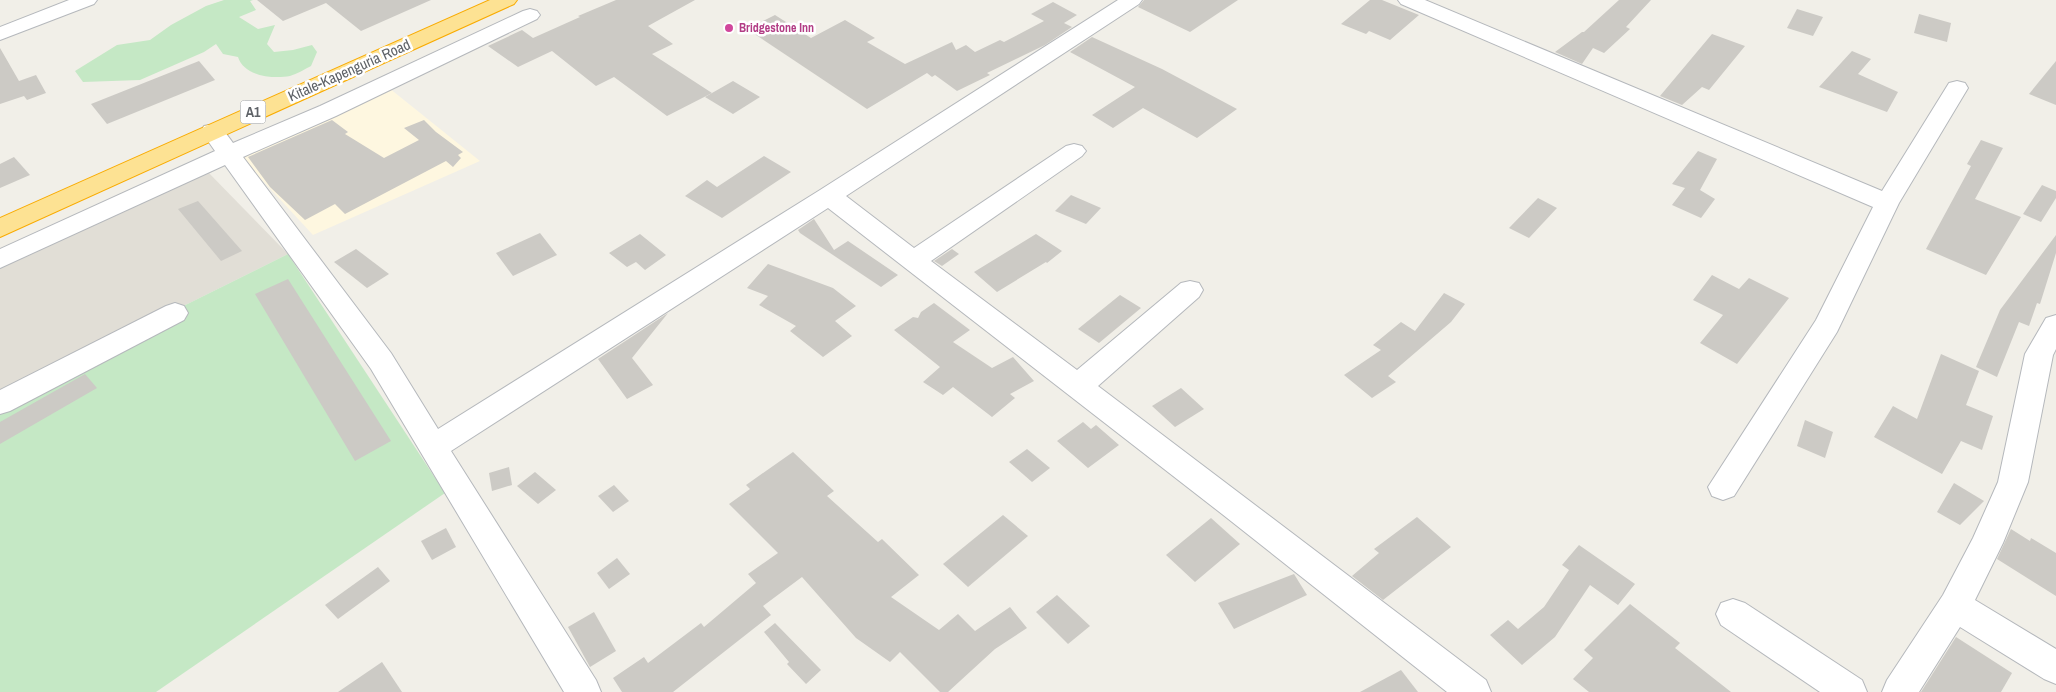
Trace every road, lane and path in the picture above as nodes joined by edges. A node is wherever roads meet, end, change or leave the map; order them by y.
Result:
1 (87, 0) edge
2 (507, 0) edge
3 (1132, 0) edge
4 (1408, 0) edge
5 (530, 15) dead end
6 (0, 34) edge
7 (1958, 88) dead end
8 (212, 131) junction
9 (1074, 151) dead end
10 (229, 154) junction
11 (829, 196) junction
12 (1887, 203) junction
13 (0, 228) edge
14 (0, 259) edge
15 (914, 261) junction
16 (1190, 290) dead end
17 (175, 313) dead end
18 (2056, 324) edge
19 (1077, 387) junction
20 (0, 403) edge
21 (433, 448) junction
22 (1723, 487) dead end
23 (1955, 606) junction
24 (1733, 614) dead end
25 (2056, 668) edge
26 (584, 692) edge
27 (1474, 692) edge
28 (1850, 692) edge
29 (1899, 692) edge

1 - 6 street
2 - 8 highway, Kitale-Kapenguria Road / A1
3 - 11 street
4 - 12 street
5 - 10 street
7 - 12 street
8 - 10 street
8 - 13 highway, Kitale-Kapenguria Road / A1
9 - 15 street
10 - 14 street
10 - 21 street
11 - 15 street
11 - 21 street
12 - 22 street
15 - 19 street
16 - 19 street
17 - 20 street
18 - 23 street
19 - 27 street
21 - 26 street
23 - 25 street
23 - 29 street
24 - 28 street

